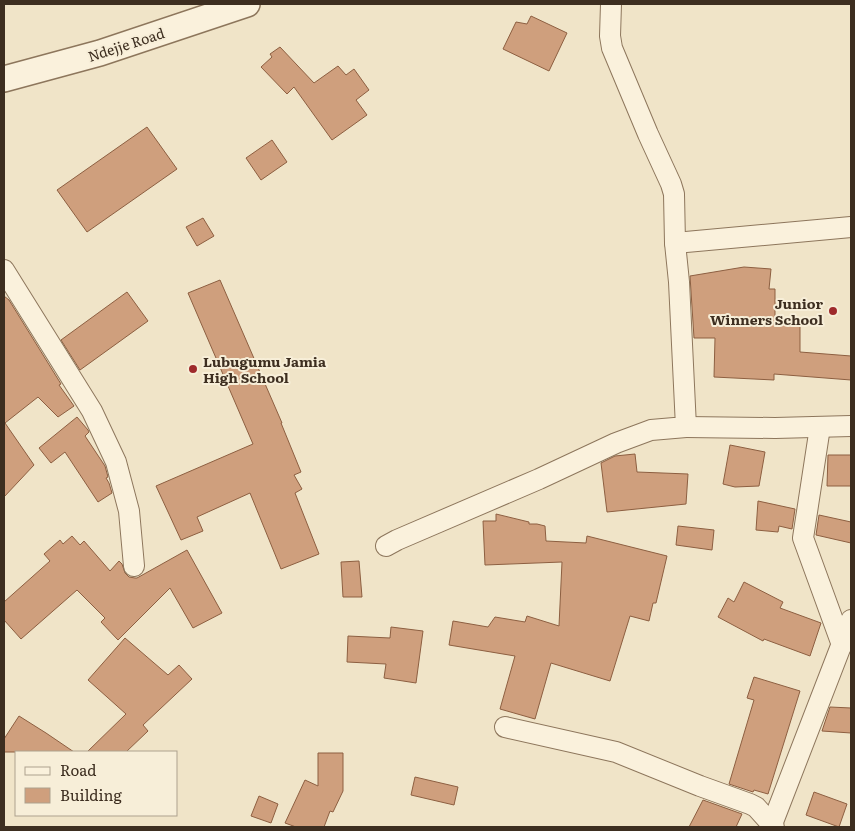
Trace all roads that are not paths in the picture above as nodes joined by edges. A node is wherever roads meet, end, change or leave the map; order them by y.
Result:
1 (247, 4) edge
2 (611, 4) edge
3 (4, 79) edge
4 (851, 227) edge
5 (675, 243) junction
6 (4, 270) edge
7 (851, 426) edge
8 (686, 427) junction
9 (820, 427) junction
10 (386, 546) dead end
11 (134, 566) dead end
12 (851, 620) edge
13 (842, 645) junction
14 (505, 728) dead end
15 (772, 827) edge

1 - 3 street, Ndejje Road
2 - 5 street
4 - 5 street
5 - 8 street
6 - 11 street
7 - 9 street
8 - 9 street
8 - 10 street
9 - 13 street
12 - 13 street
13 - 15 street
14 - 15 street

